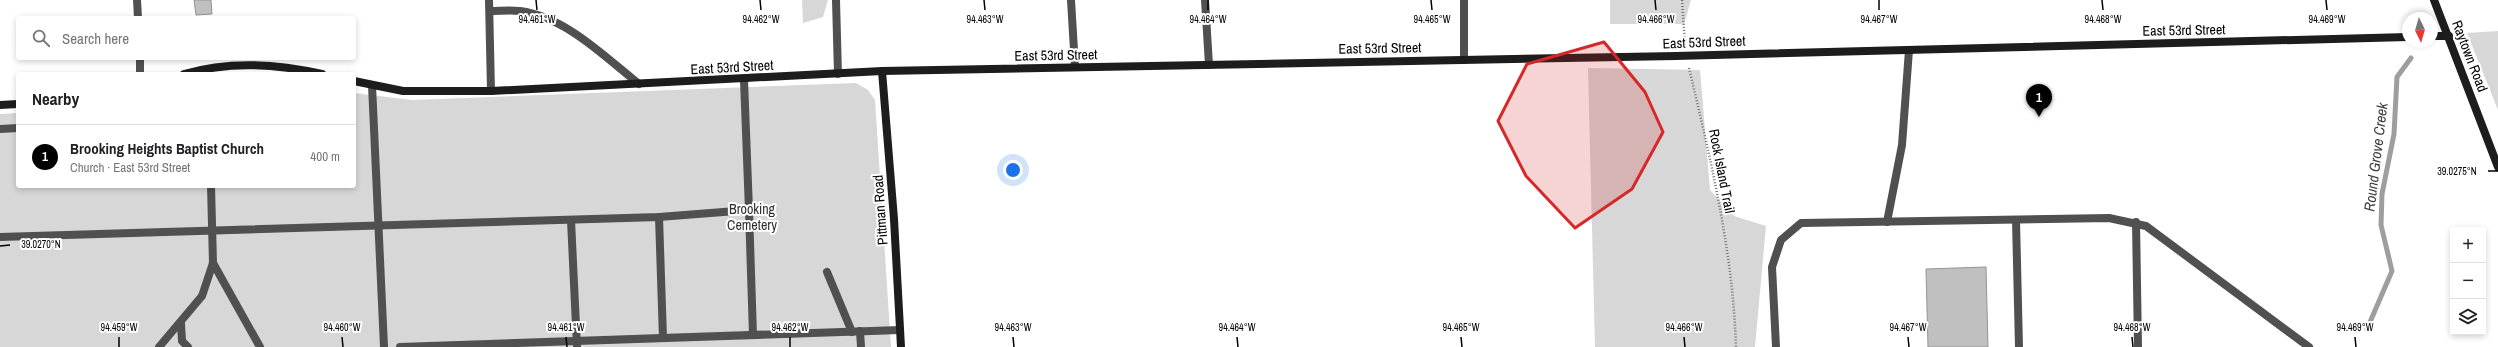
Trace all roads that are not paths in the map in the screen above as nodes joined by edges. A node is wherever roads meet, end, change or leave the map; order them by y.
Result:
1 (137, 0) edge
2 (489, 0) edge
3 (836, 0) edge
4 (1071, 0) edge
5 (1205, 0) edge
6 (1464, 0) edge
7 (2434, 0) edge
8 (490, 11) junction
9 (138, 16) edge
10 (2438, 36) edge
11 (2449, 36) junction
12 (2402, 37) edge
13 (1909, 50) junction
14 (140, 60) edge
15 (1464, 60) junction
16 (1209, 65) junction
17 (1075, 67) junction
18 (882, 71) junction
19 (140, 72) edge
20 (209, 72) edge
21 (313, 72) edge
22 (838, 74) junction
23 (744, 80) junction
24 (356, 81) edge
25 (372, 84) junction
26 (639, 84) junction
27 (491, 91) junction
28 (16, 104) edge
29 (0, 105) edge
30 (16, 128) edge
31 (0, 129) edge
32 (2498, 167) edge
33 (211, 188) edge
34 (749, 210) junction
35 (659, 217) junction
36 (571, 220) junction
37 (2016, 220) junction
38 (1887, 222) junction
39 (2136, 222) junction
40 (379, 226) junction
41 (212, 232) junction
42 (0, 237) edge
43 (213, 263) junction
44 (827, 272) dead end
45 (181, 324) junction
46 (900, 330) junction
47 (856, 332) junction
48 (753, 335) junction
49 (663, 338) junction
50 (577, 344) edge
51 (158, 347) edge
52 (188, 347) edge
53 (260, 347) edge
54 (384, 347) edge
55 (400, 347) edge
56 (861, 347) edge
57 (901, 347) edge
58 (1776, 347) edge
59 (2019, 347) edge
60 (2138, 347) edge
61 (2309, 347) edge

1 - 9 street
2 - 8 street
3 - 22 street
4 - 17 street
5 - 16 street
6 - 15 street
7 - 11 street, Raytown Road
8 - 26 street
8 - 27 street
10 - 11 street
11 - 32 street, Raytown Road
12 - 13 street, East 53rd Street
13 - 15 street, East 53rd Street
13 - 38 street
14 - 19 street
15 - 16 street, East 53rd Street
16 - 17 street, East 53rd Street
17 - 18 street, East 53rd Street
18 - 22 street, East 53rd Street
18 - 46 street, Pittman Road
20 - 21 street
22 - 23 street, East 53rd Street
23 - 26 street, East 53rd Street
23 - 34 street
24 - 25 street, East 53rd Street
25 - 27 street, East 53rd Street
25 - 40 street
26 - 27 street, East 53rd Street
28 - 29 street
30 - 31 street
33 - 41 street
34 - 35 street
34 - 48 street
35 - 36 street
35 - 49 street
36 - 40 street
36 - 50 street
37 - 38 street
37 - 39 street
37 - 59 street
38 - 58 street
39 - 60 street
39 - 61 street
40 - 41 street
40 - 54 street
41 - 42 street
41 - 43 street
43 - 45 street
43 - 53 street
44 - 47 street
45 - 51 street
45 - 52 street
46 - 47 street
46 - 57 street, Pittman Road
47 - 48 street
47 - 56 street
48 - 49 street
49 - 50 street
50 - 55 street

